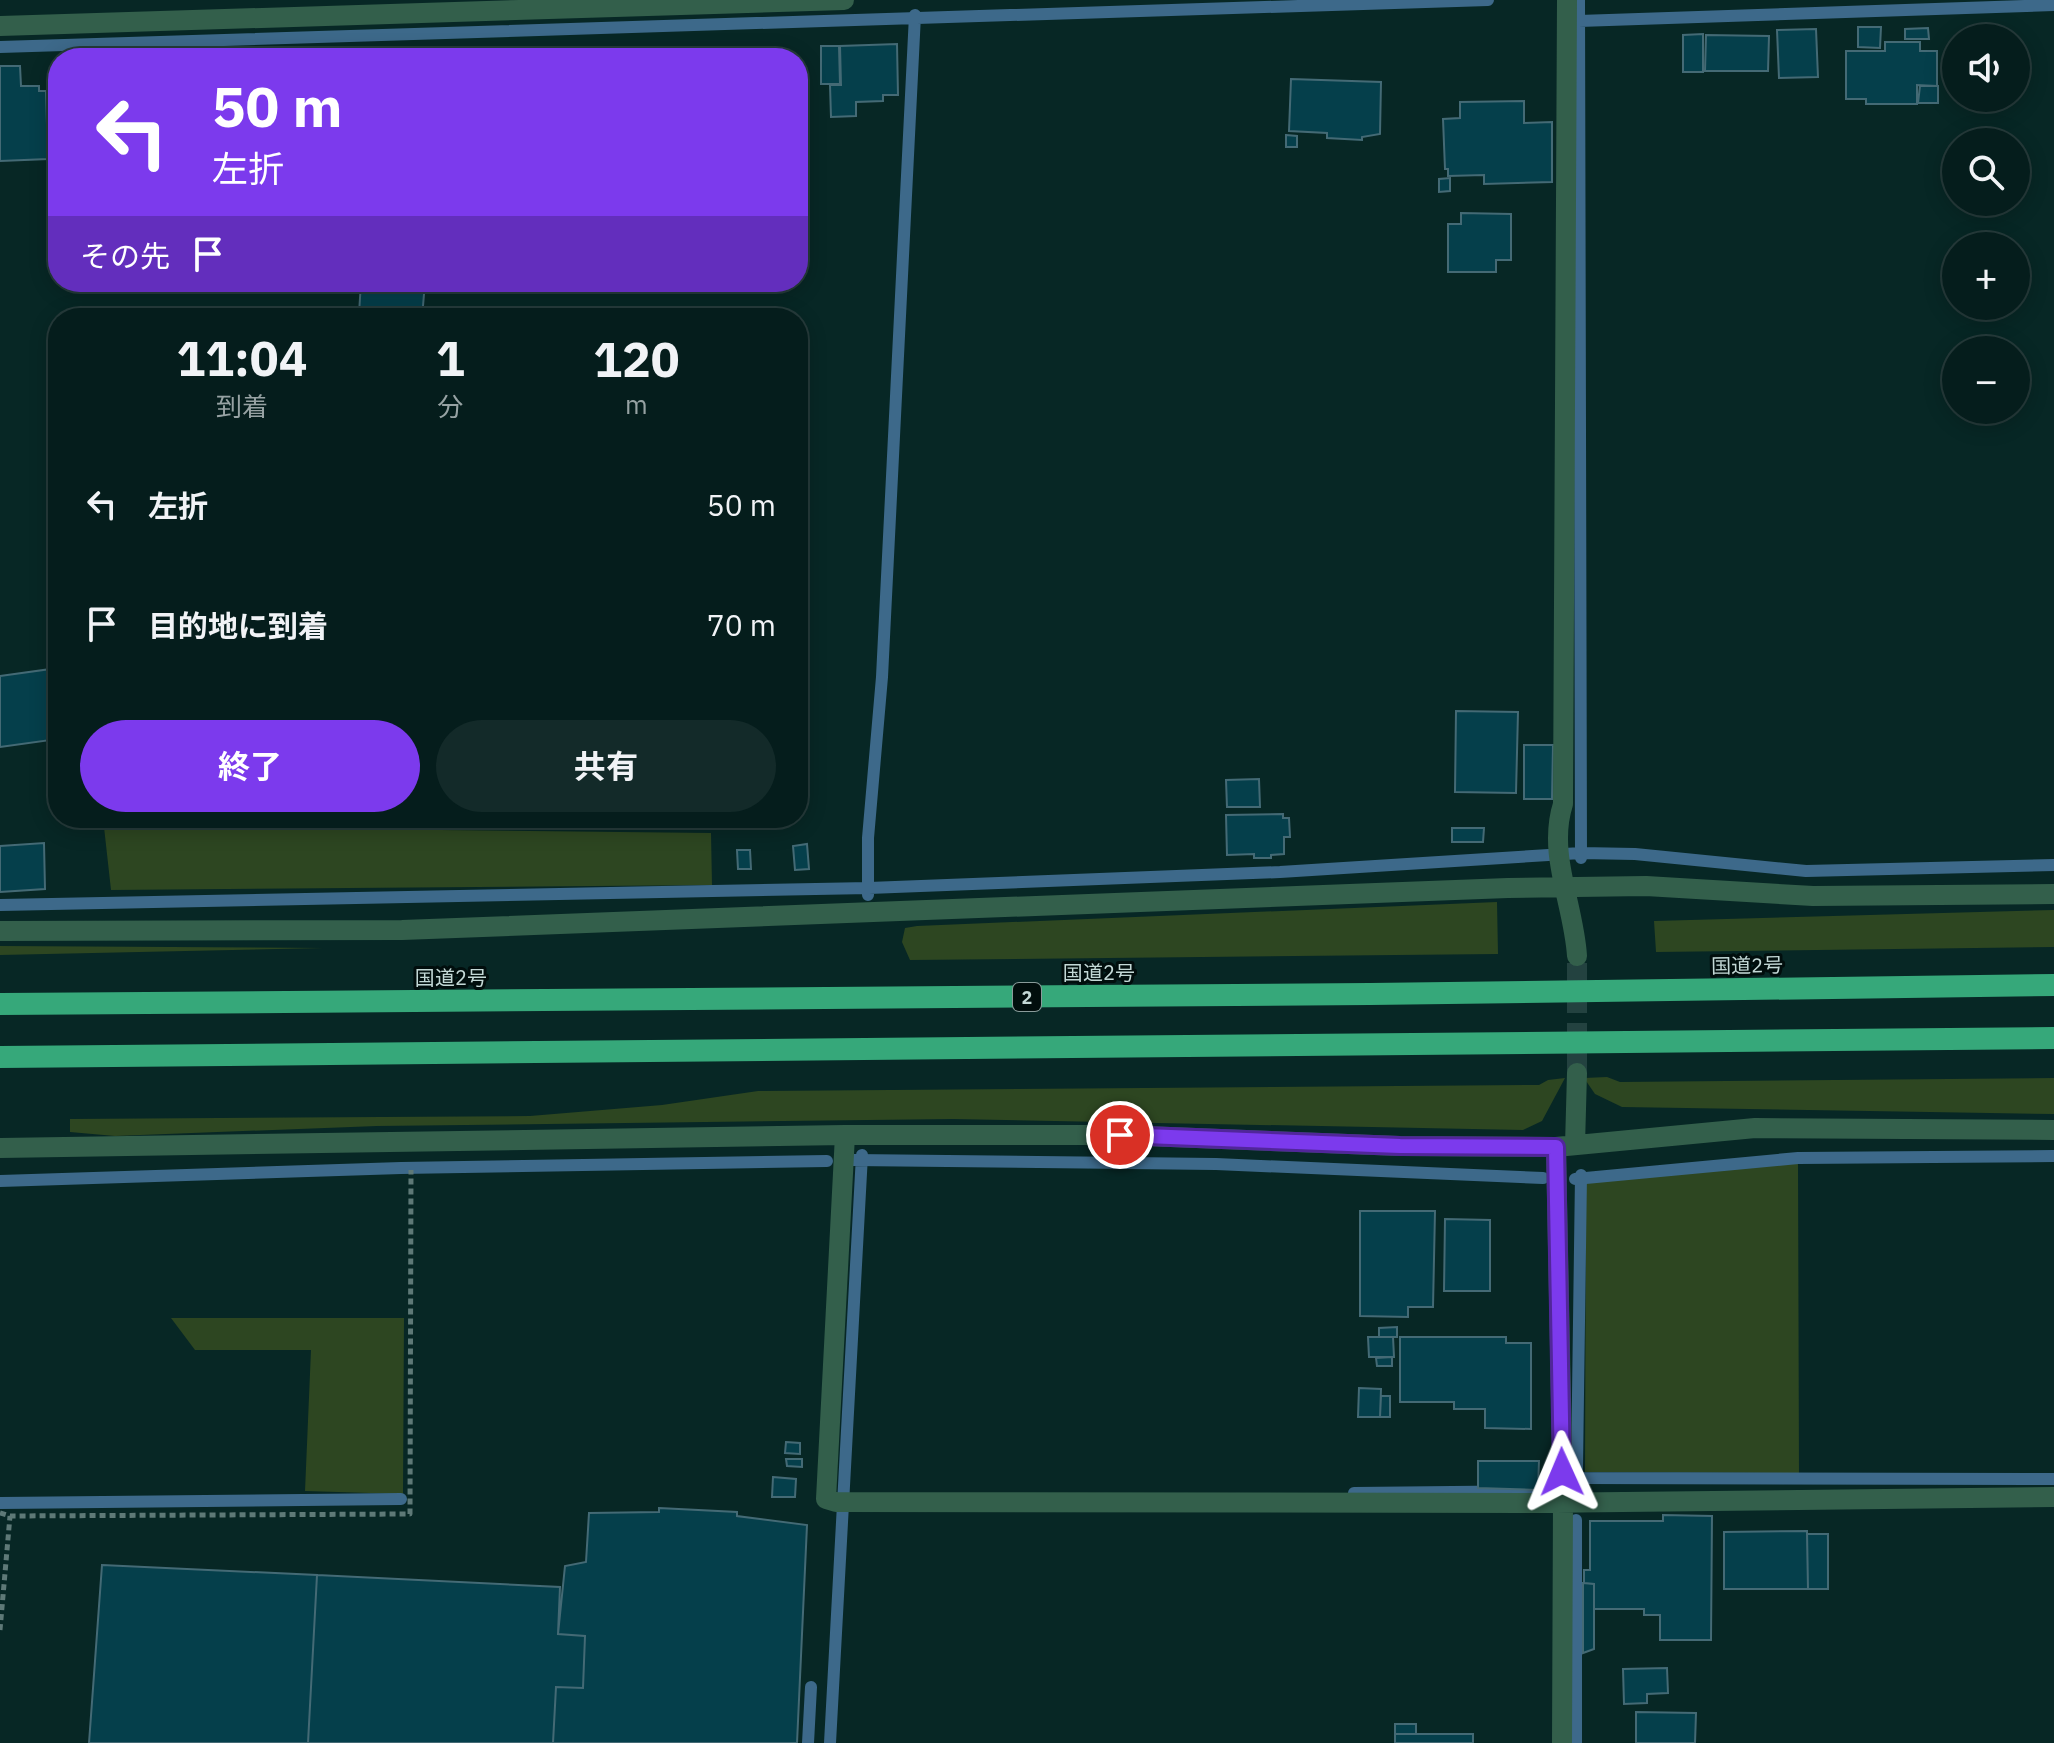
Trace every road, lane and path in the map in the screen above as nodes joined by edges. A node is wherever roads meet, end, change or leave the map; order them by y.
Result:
1 (844, 0) edge
2 (1567, 0) edge
3 (0, 26) edge
4 (1567, 888) junction
5 (2054, 894) edge
6 (0, 931) edge
7 (1577, 956) tunnel mouth
8 (2054, 985) edge
9 (0, 1004) edge
10 (2054, 1038) edge
11 (0, 1057) edge
12 (1577, 1073) tunnel mouth
13 (2054, 1130) edge
14 (845, 1135) junction
15 (1566, 1146) junction
16 (0, 1148) edge
17 (411, 1173) dead end
18 (2054, 1497) edge
19 (1563, 1501) junction
20 (0, 1513) edge
21 (10, 1516) junction
22 (0, 1630) edge
23 (1562, 1743) edge

1 - 3 street
2 - 4 street
4 - 5 street
4 - 6 street
4 - 7 street
8 - 9 highway, 国道2号 / 2
10 - 11 highway
12 - 15 street
13 - 15 street
14 - 15 street
14 - 16 street
14 - 19 street
15 - 19 street
17 - 21 path
18 - 19 street
19 - 23 street
20 - 21 path
21 - 22 path

